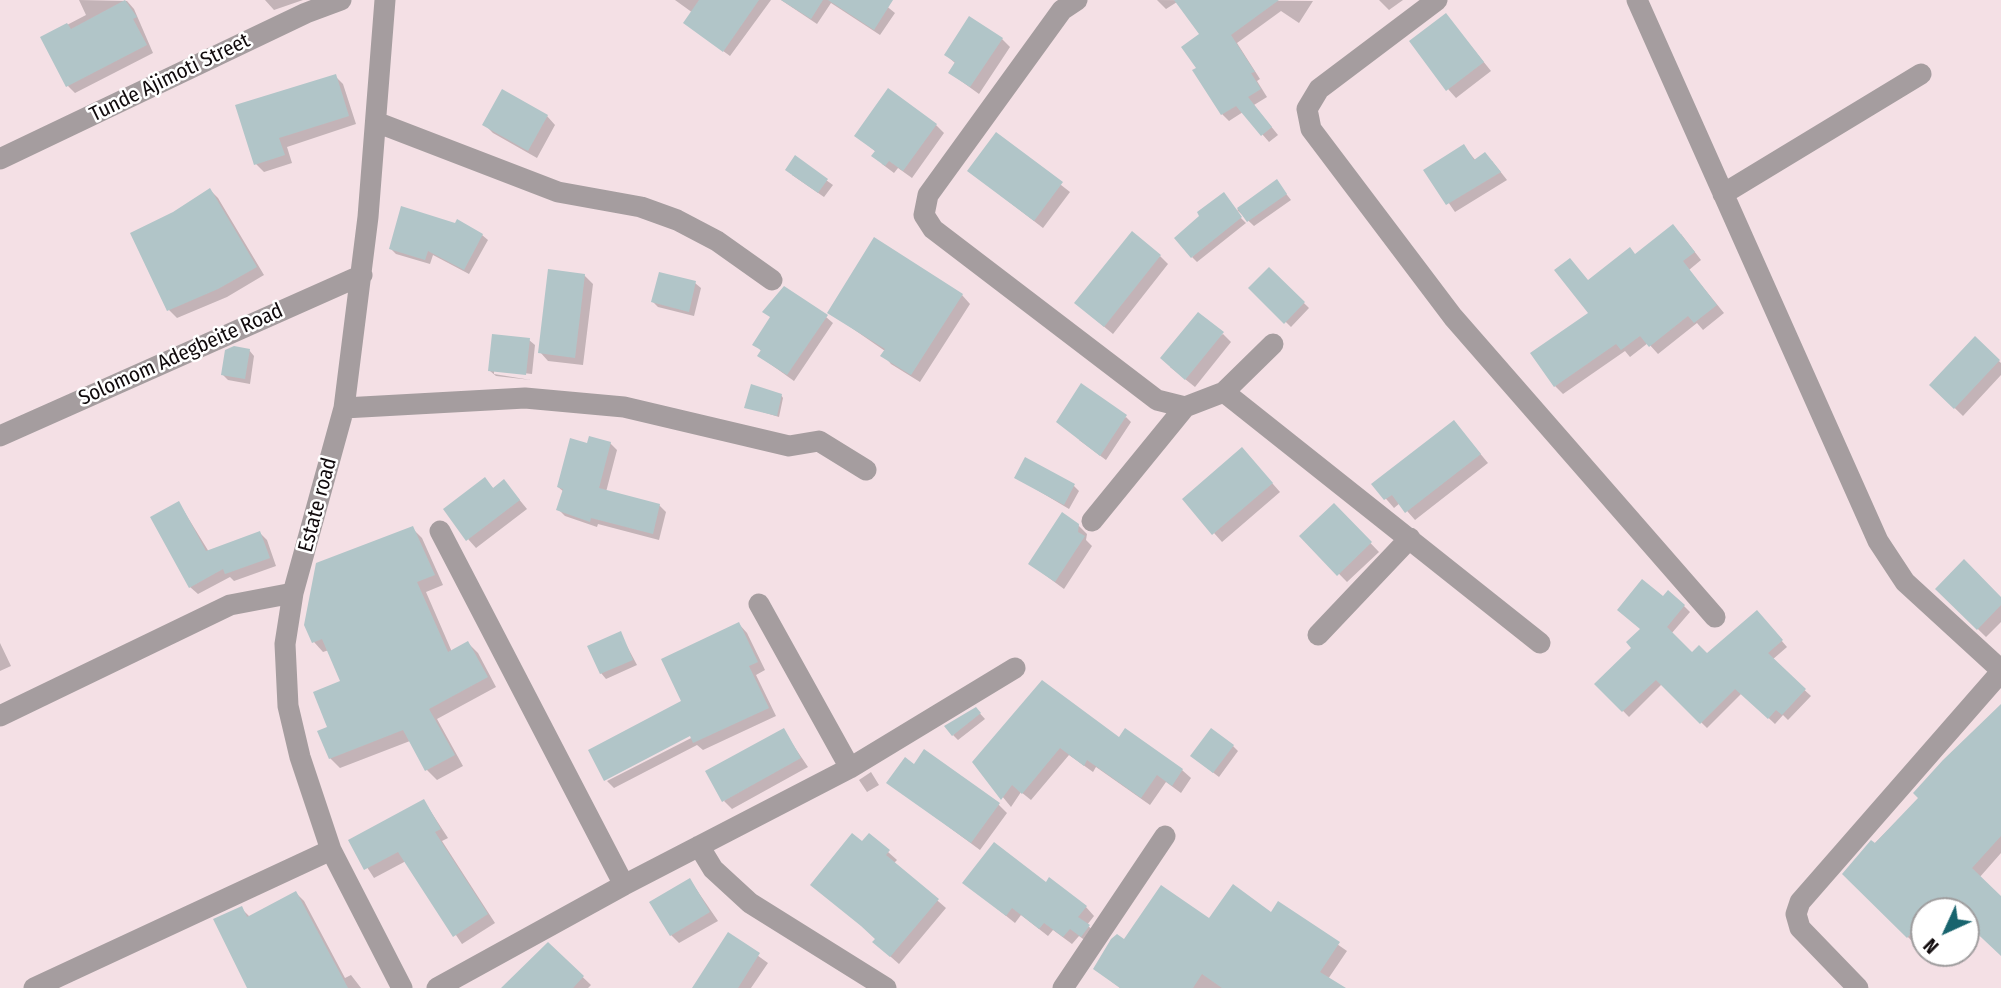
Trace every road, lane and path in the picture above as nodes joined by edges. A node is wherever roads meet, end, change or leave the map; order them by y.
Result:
1 (341, 0) edge
2 (385, 0) edge
3 (1437, 0) edge
4 (1637, 0) edge
5 (1062, 4) edge
6 (1921, 74) dead end
7 (376, 122) junction
8 (0, 159) edge
9 (1723, 194) junction
10 (362, 275) junction
11 (772, 280) dead end
12 (1273, 344) dead end
13 (1224, 392) junction
14 (1185, 407) junction
15 (344, 408) junction
16 (0, 436) edge
17 (866, 470) dead end
18 (1092, 521) dead end
19 (440, 531) dead end
20 (1410, 538) junction
21 (293, 593) junction
22 (759, 604) dead end
23 (1715, 617) dead end
24 (1318, 635) dead end
25 (1540, 643) dead end
26 (1015, 668) dead end
27 (2001, 671) edge
28 (0, 716) edge
29 (850, 768) junction
30 (1165, 836) dead end
31 (699, 846) junction
32 (331, 849) junction
33 (624, 885) junction
34 (34, 988) edge
35 (402, 988) edge
36 (438, 988) edge
37 (886, 988) edge
38 (1063, 988) edge
39 (1858, 988) edge

1 - 8 street, Tunde Ajimoti Street
2 - 7 street, Estate road
3 - 23 street
4 - 9 street
5 - 14 street
6 - 9 street
7 - 10 street, Estate road
7 - 11 street
9 - 27 street
10 - 15 street, Estate road
10 - 16 street, Solomom Adegbeite Road
12 - 13 street
13 - 14 street
13 - 20 street
14 - 18 street
15 - 17 street
15 - 21 street, Estate road
19 - 33 street
20 - 24 street
20 - 25 street
21 - 28 street
21 - 32 street, Estate road
22 - 29 street
26 - 29 street
27 - 39 street
29 - 31 street
30 - 38 street
31 - 33 street
31 - 37 street
32 - 34 street
32 - 35 street, Estate road
33 - 36 street

